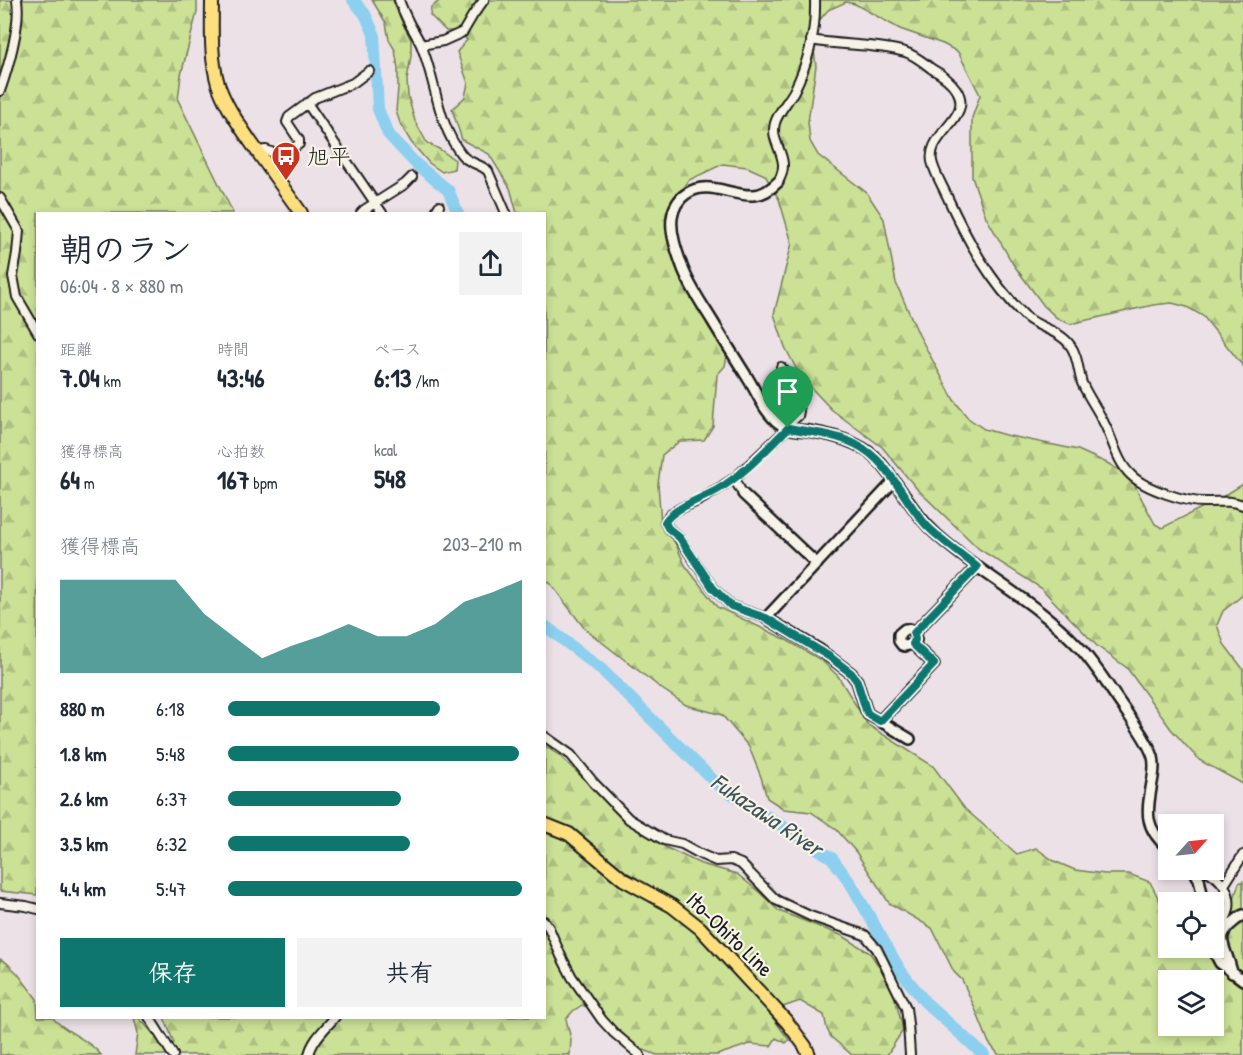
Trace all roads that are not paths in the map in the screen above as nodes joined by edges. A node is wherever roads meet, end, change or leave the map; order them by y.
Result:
1 (17, 0) edge
2 (212, 0) edge
3 (399, 0) edge
4 (484, 0) edge
5 (815, 0) edge
6 (811, 40) junction
7 (421, 45) junction
8 (369, 71) dead end
9 (0, 91) edge
10 (307, 103) junction
11 (257, 152) junction
12 (412, 177) dead end
13 (778, 182) joint
14 (0, 198) edge
15 (375, 203) junction
16 (300, 212) edge
17 (362, 212) edge
18 (381, 212) edge
19 (506, 212) edge
20 (36, 330) edge
21 (781, 367) dead end
22 (786, 427) junction
23 (736, 477) junction
24 (894, 482) junction
25 (743, 494) joint
26 (1243, 505) edge
27 (817, 564) junction
28 (977, 567) junction
29 (766, 618) junction
30 (880, 721) junction
31 (546, 737) edge
32 (910, 739) dead end
33 (546, 825) edge
34 (1158, 838) edge
35 (1243, 855) edge
36 (1219, 880) edge
37 (1224, 885) junction
38 (0, 903) edge
39 (36, 908) edge
40 (1243, 915) edge
41 (1224, 920) edge
42 (546, 924) edge
43 (1224, 933) edge
44 (1224, 949) edge
45 (1217, 958) edge
46 (1232, 973) junction
47 (1243, 980) edge
48 (150, 1019) edge
49 (333, 1019) edge
50 (174, 1055) edge
51 (309, 1055) edge
52 (640, 1055) edge
53 (809, 1055) edge
54 (910, 1055) edge

1 - 9 street
2 - 11 main road
3 - 7 street
4 - 7 street
5 - 6 street
6 - 13 street
6 - 26 street
7 - 19 street
8 - 10 street
10 - 11 street
10 - 15 street
11 - 16 main road
12 - 15 street
13 - 22 street
14 - 20 street
15 - 17 street
15 - 18 street
21 - 22 street
22 - 23 street
22 - 24 street
23 - 25 street
23 - 29 street
24 - 27 street
24 - 28 street
25 - 27 street
27 - 29 street
28 - 30 street
28 - 34 street
29 - 30 street
30 - 32 street
31 - 54 street
33 - 53 main road, Ito-Ohito Line
35 - 37 street
36 - 37 street
37 - 41 street
38 - 39 street
40 - 43 street
42 - 52 street
44 - 46 street
45 - 46 street
46 - 47 street
48 - 50 street
49 - 51 street

